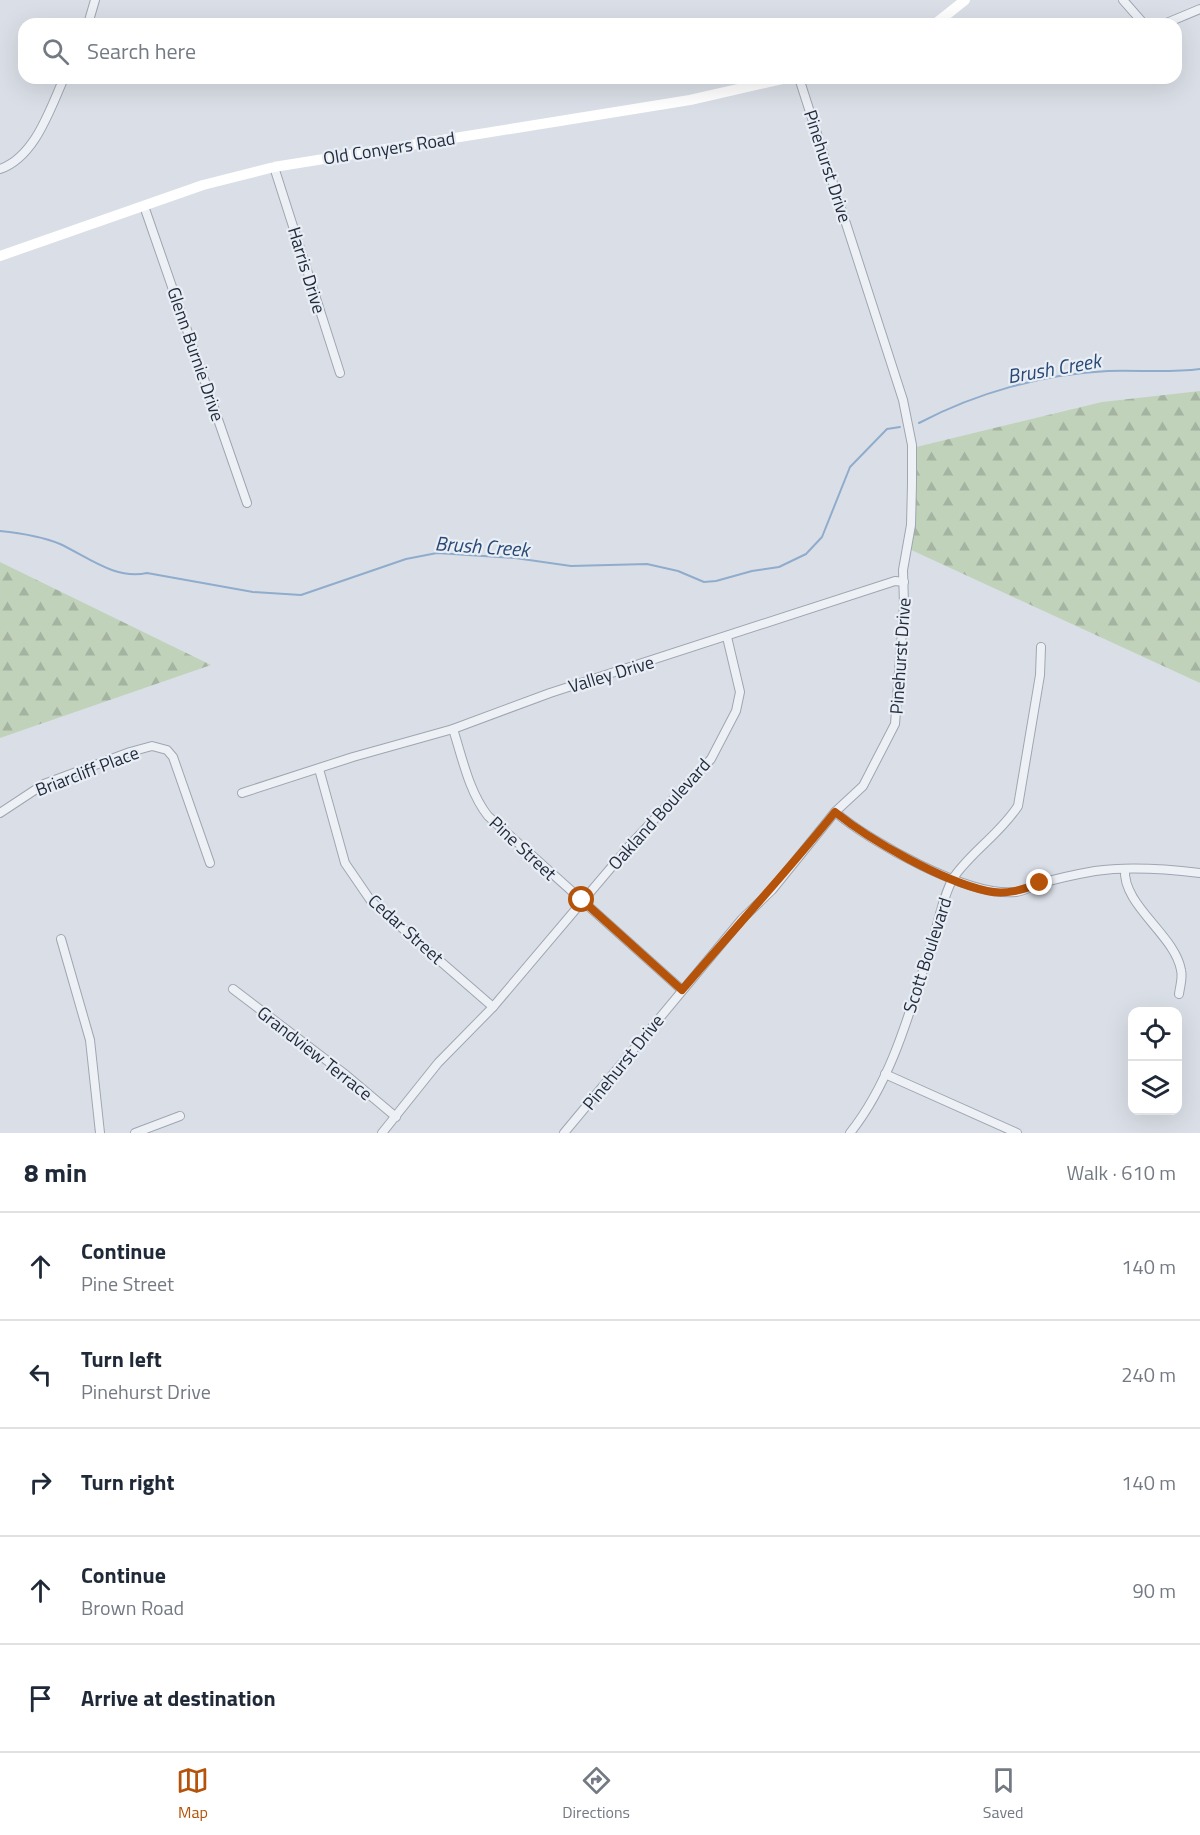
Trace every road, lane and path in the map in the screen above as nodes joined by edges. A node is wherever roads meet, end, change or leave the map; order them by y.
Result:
1 (94, 0) edge
2 (965, 0) edge
3 (1123, 0) edge
4 (1200, 9) edge
5 (90, 18) edge
6 (942, 18) edge
7 (1139, 18) edge
8 (1178, 18) edge
9 (61, 84) edge
10 (761, 84) edge
11 (802, 84) edge
12 (274, 167) junction
13 (0, 169) edge
14 (144, 206) junction
15 (0, 256) edge
16 (340, 373) dead end
17 (247, 502) dead end
18 (904, 582) junction
19 (727, 637) junction
20 (1041, 647) dead end
21 (453, 729) junction
22 (319, 769) junction
23 (242, 793) dead end
24 (835, 812) junction
25 (0, 813) edge
26 (210, 863) dead end
27 (1125, 870) junction
28 (1200, 873) edge
29 (953, 878) junction
30 (582, 900) junction
31 (61, 939) dead end
32 (233, 989) dead end
33 (682, 990) junction
34 (1179, 994) dead end
35 (493, 1007) junction
36 (885, 1074) junction
37 (180, 1116) dead end
38 (396, 1117) junction
39 (100, 1133) edge
40 (135, 1133) edge
41 (382, 1133) edge
42 (564, 1133) edge
43 (849, 1133) edge
44 (1017, 1133) edge

1 - 5 street
2 - 6 street
3 - 7 street
4 - 8 street
9 - 13 street
10 - 12 street, Old Conyers Road
11 - 18 street, Pinehurst Drive
12 - 14 street, Old Conyers Road
12 - 16 street, Harris Drive
14 - 15 street, Old Conyers Road
14 - 17 street, Glenn Burnie Drive
18 - 19 street, Valley Drive
18 - 24 street, Pinehurst Drive
19 - 21 street, Valley Drive
19 - 30 street, Oakland Boulevard
20 - 29 street, Scott Boulevard
21 - 22 street, Valley Drive
21 - 30 street, Pine Street
22 - 23 street, Valley Drive
22 - 35 street, Cedar Street
24 - 29 street
24 - 33 street, Pinehurst Drive
25 - 26 street, Briarcliff Place
27 - 28 street
27 - 29 street
27 - 34 street
29 - 36 street, Scott Boulevard
30 - 33 street, Pine Street
30 - 35 street, Oakland Boulevard
31 - 39 street
32 - 38 street, Grandview Terrace
33 - 42 street, Pinehurst Drive
35 - 38 street, Oakland Boulevard
36 - 43 street, Scott Boulevard
36 - 44 street
37 - 40 street
38 - 41 street, Oakland Boulevard

